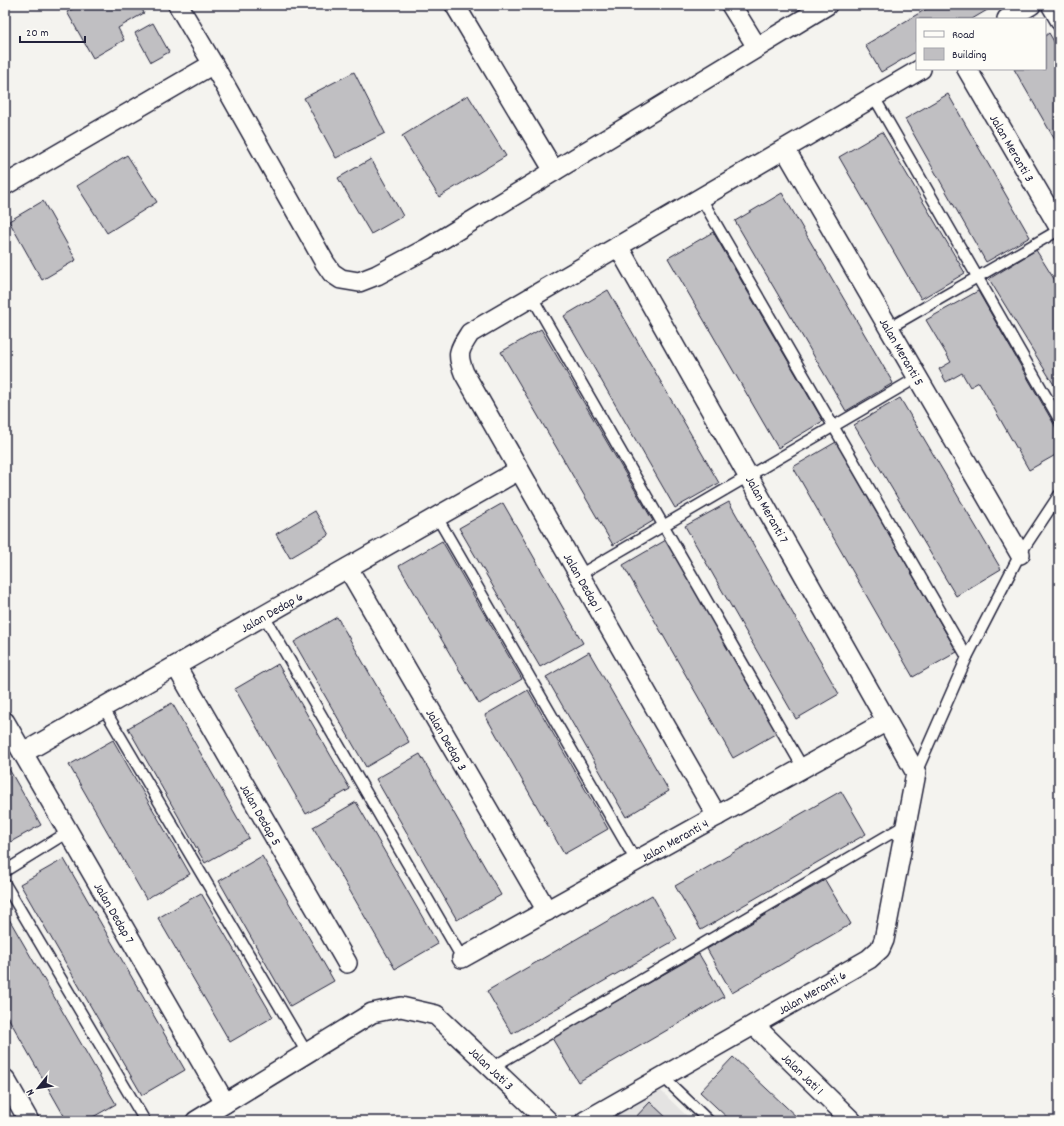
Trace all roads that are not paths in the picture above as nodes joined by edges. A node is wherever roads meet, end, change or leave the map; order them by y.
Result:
1 (178, 5) edge
2 (455, 5) edge
3 (731, 5) edge
4 (827, 5) edge
5 (1031, 5) edge
6 (1046, 5) edge
7 (1009, 18) edge
8 (1059, 27) edge
9 (757, 47) junction
10 (213, 64) junction
11 (919, 70) edge
12 (968, 70) edge
13 (874, 96) junction
14 (785, 149) junction
15 (554, 171) junction
16 (5, 185) edge
17 (701, 198) junction
18 (1059, 228) edge
19 (618, 246) junction
20 (977, 277) junction
21 (532, 297) junction
22 (889, 328) junction
23 (918, 377) junction
24 (1059, 419) edge
25 (833, 427) junction
26 (519, 470) junction
27 (749, 476) junction
28 (1059, 495) edge
29 (437, 517) junction
30 (664, 526) junction
31 (1020, 554) junction
32 (348, 568) junction
33 (579, 575) junction
34 (264, 616) junction
35 (967, 657) junction
36 (176, 666) junction
37 (103, 707) junction
38 (887, 721) junction
39 (5, 722) edge
40 (23, 753) junction
41 (803, 768) junction
42 (916, 773) junction
43 (717, 816) junction
44 (907, 824) junction
45 (68, 832) junction
46 (636, 862) junction
47 (5, 871) edge
48 (5, 884) edge
49 (547, 911) junction
50 (462, 958) joint
51 (347, 962) dead end
52 (754, 1025) junction
53 (307, 1053) junction
54 (491, 1068) junction
55 (663, 1076) junction
56 (5, 1079) edge
57 (225, 1103) junction
58 (544, 1120) edge
59 (30, 1121) edge
60 (145, 1121) edge
61 (196, 1121) edge
62 (585, 1121) edge
63 (709, 1121) edge
64 (852, 1121) edge

1 - 10 street
2 - 15 street
3 - 9 street
4 - 9 street
5 - 7 street
6 - 8 lane
9 - 15 street
10 - 15 street
10 - 16 street
11 - 13 street
12 - 18 street, Jalan Meranti 3
13 - 14 street
13 - 20 lane
14 - 17 street
14 - 22 street, Jalan Meranti 5
17 - 19 street
17 - 25 lane
18 - 20 lane
19 - 21 street
19 - 27 street, Jalan Meranti 7
20 - 22 lane
20 - 24 lane
21 - 26 street, Jalan Dedap 1
21 - 30 lane
22 - 23 street, Jalan Meranti 5
23 - 25 lane
23 - 31 street, Jalan Meranti 5
25 - 27 lane
25 - 35 lane
26 - 29 street, Jalan Dedap 6
26 - 33 street, Jalan Dedap 1
27 - 30 lane
27 - 38 street, Jalan Meranti 7
28 - 31 lane
29 - 32 street, Jalan Dedap 6
29 - 46 lane
30 - 33 lane
30 - 41 lane
31 - 35 lane
32 - 34 street, Jalan Dedap 6
32 - 49 street, Jalan Dedap 3
33 - 43 street, Jalan Dedap 1
34 - 36 street, Jalan Dedap 6
34 - 50 lane
35 - 42 lane
36 - 37 street, Jalan Dedap 6
36 - 51 street, Jalan Dedap 5
37 - 40 street, Jalan Dedap 6
37 - 53 lane
38 - 41 street, Jalan Meranti 4
38 - 42 street, Jalan Meranti 7
39 - 40 street, Jalan Dedap 7
40 - 45 street, Jalan Dedap 7
41 - 43 street, Jalan Meranti 4
42 - 44 street, Jalan Meranti 6
43 - 46 street, Jalan Meranti 4
44 - 52 street, Jalan Meranti 6
44 - 54 lane
45 - 47 lane
45 - 57 street, Jalan Dedap 7
46 - 49 street, Jalan Meranti 4
48 - 60 lane
49 - 50 street, Jalan Meranti 4
52 - 55 street, Jalan Meranti 6
52 - 64 street, Jalan Jati 1
53 - 54 street, Jalan Jati 3
53 - 57 street
54 - 58 street, Jalan Jati 3
55 - 62 street, Jalan Meranti 6
55 - 63 lane
56 - 59 street
57 - 61 street

